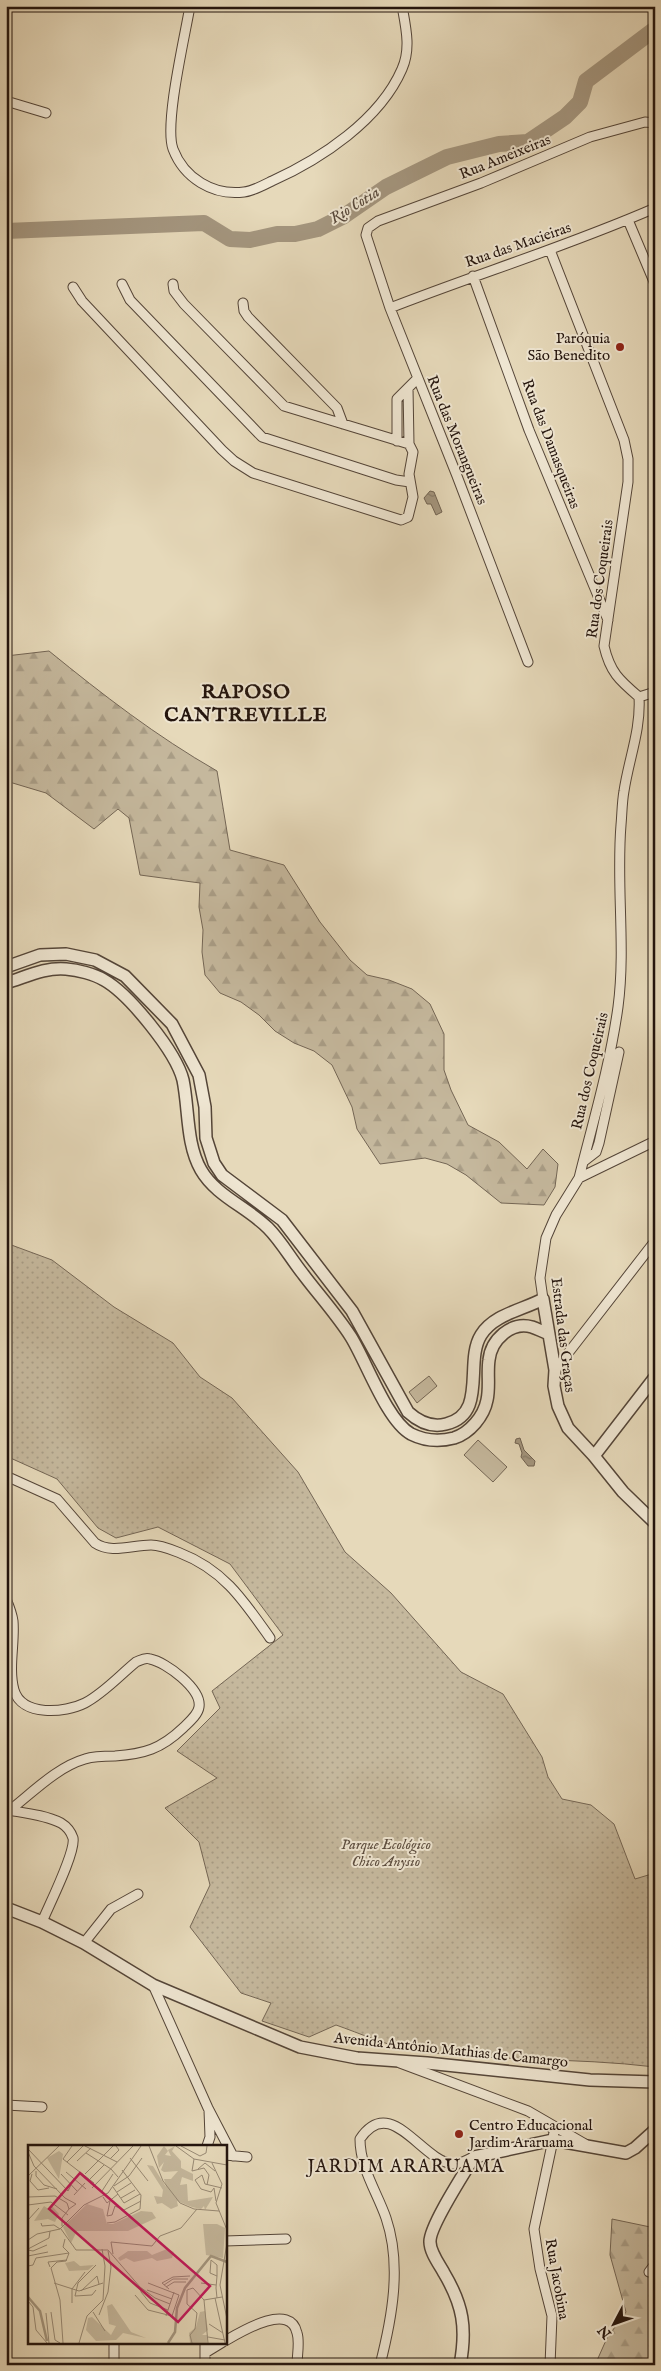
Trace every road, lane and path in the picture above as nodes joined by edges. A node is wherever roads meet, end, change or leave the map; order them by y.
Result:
1 (190, 6) edge
2 (402, 6) edge
3 (6, 101) edge
4 (46, 113) dead end
5 (655, 123) edge
6 (655, 208) edge
7 (628, 220) junction
8 (368, 228) joint
9 (550, 250) junction
10 (473, 276) junction
11 (122, 284) dead end
12 (173, 284) dead end
13 (655, 284) edge
14 (73, 287) dead end
15 (243, 303) dead end
16 (390, 308) junction
17 (418, 378) junction
18 (408, 388) junction
19 (409, 419) junction
20 (397, 420) junction
21 (343, 424) junction
22 (397, 441) junction
23 (409, 444) junction
24 (410, 482) junction
25 (608, 620) junction
26 (528, 662) dead end
27 (655, 692) edge
28 (639, 697) junction
29 (6, 967) edge
30 (111, 967) junction
31 (104, 980) junction
32 (6, 983) edge
33 (619, 1052) dead end
34 (655, 1141) edge
35 (583, 1162) junction
36 (579, 1178) junction
37 (296, 1238) junction
38 (655, 1240) edge
39 (283, 1248) junction
40 (543, 1299) junction
41 (528, 1307) junction
42 (532, 1327) junction
43 (548, 1334) junction
44 (554, 1370) junction
45 (655, 1377) edge
46 (461, 1417) junction
47 (471, 1428) junction
48 (594, 1456) junction
49 (6, 1476) edge
50 (655, 1523) edge
51 (6, 1599) edge
52 (270, 1638) dead end
53 (8, 1810) edge
54 (138, 1894) dead end
55 (6, 1908) edge
56 (42, 1922) junction
57 (84, 1943) junction
58 (153, 1985) junction
59 (396, 2061) junction
60 (655, 2082) edge
61 (6, 2105) edge
62 (42, 2108) dead end
63 (208, 2108) junction
64 (547, 2122) junction
65 (655, 2130) edge
66 (553, 2140) junction
67 (207, 2145) edge
68 (225, 2145) edge
69 (588, 2145) junction
70 (229, 2155) edge
71 (474, 2156) junction
72 (247, 2157) dead end
73 (286, 2239) dead end
74 (226, 2241) edge
75 (226, 2341) edge
76 (114, 2344) edge
77 (205, 2344) edge
78 (221, 2344) edge
79 (205, 2353) junction
80 (114, 2365) edge
81 (205, 2365) edge
82 (297, 2365) edge
83 (380, 2365) edge
84 (460, 2365) edge
85 (550, 2365) edge

1 - 2 street
3 - 4 street
5 - 8 street, Rua Ameixeiras
6 - 7 street, Rua das Macieiras
7 - 9 street, Rua das Macieiras
7 - 13 street
8 - 16 street, Rua das Morangueiras
9 - 10 street, Rua das Macieiras
9 - 25 street, Rua dos Coqueirais
10 - 16 street, Rua das Macieiras
10 - 25 street, Rua das Damasqueiras
11 - 24 street
12 - 21 street
14 - 24 street
15 - 21 street
16 - 17 street, Rua das Morangueiras
17 - 18 street
17 - 26 street, Rua das Morangueiras
18 - 19 street
18 - 20 street
19 - 20 street
19 - 23 street
20 - 22 street
21 - 22 street
22 - 23 street
23 - 24 street
25 - 28 street, Rua dos Coqueirais
27 - 28 street
28 - 35 street, Rua dos Coqueirais
29 - 30 street
30 - 31 street
30 - 37 street
31 - 32 street
31 - 39 street
33 - 35 street
34 - 36 street
35 - 36 street, Rua dos Coqueirais
36 - 40 street, Estrada das Graças
37 - 39 street
37 - 46 street
38 - 44 street
39 - 47 street
40 - 41 street
40 - 43 street, Estrada das Graças
41 - 42 street
41 - 46 street
42 - 43 street
42 - 47 street
43 - 44 street, Estrada das Graças
44 - 48 street, Estrada das Graças
45 - 48 street
46 - 47 street
48 - 50 street, Estrada das Graças
49 - 52 street
51 - 53 street
53 - 56 street
54 - 57 street
55 - 56 street, Avenida Antônio Mathias de Camargo
56 - 57 street, Avenida Antônio Mathias de Camargo
57 - 58 street, Avenida Antônio Mathias de Camargo
58 - 59 street, Avenida Antônio Mathias de Camargo
58 - 63 street
59 - 60 street, Avenida Antônio Mathias de Camargo
59 - 64 street
61 - 62 street
63 - 67 street
63 - 68 street
64 - 66 street
64 - 69 street
65 - 69 street
66 - 69 street
66 - 71 street
66 - 85 street, Rua Jacobina
70 - 72 street
71 - 83 street
71 - 84 street
73 - 74 street
75 - 82 street
76 - 80 street
77 - 79 street
78 - 79 street
79 - 81 street

